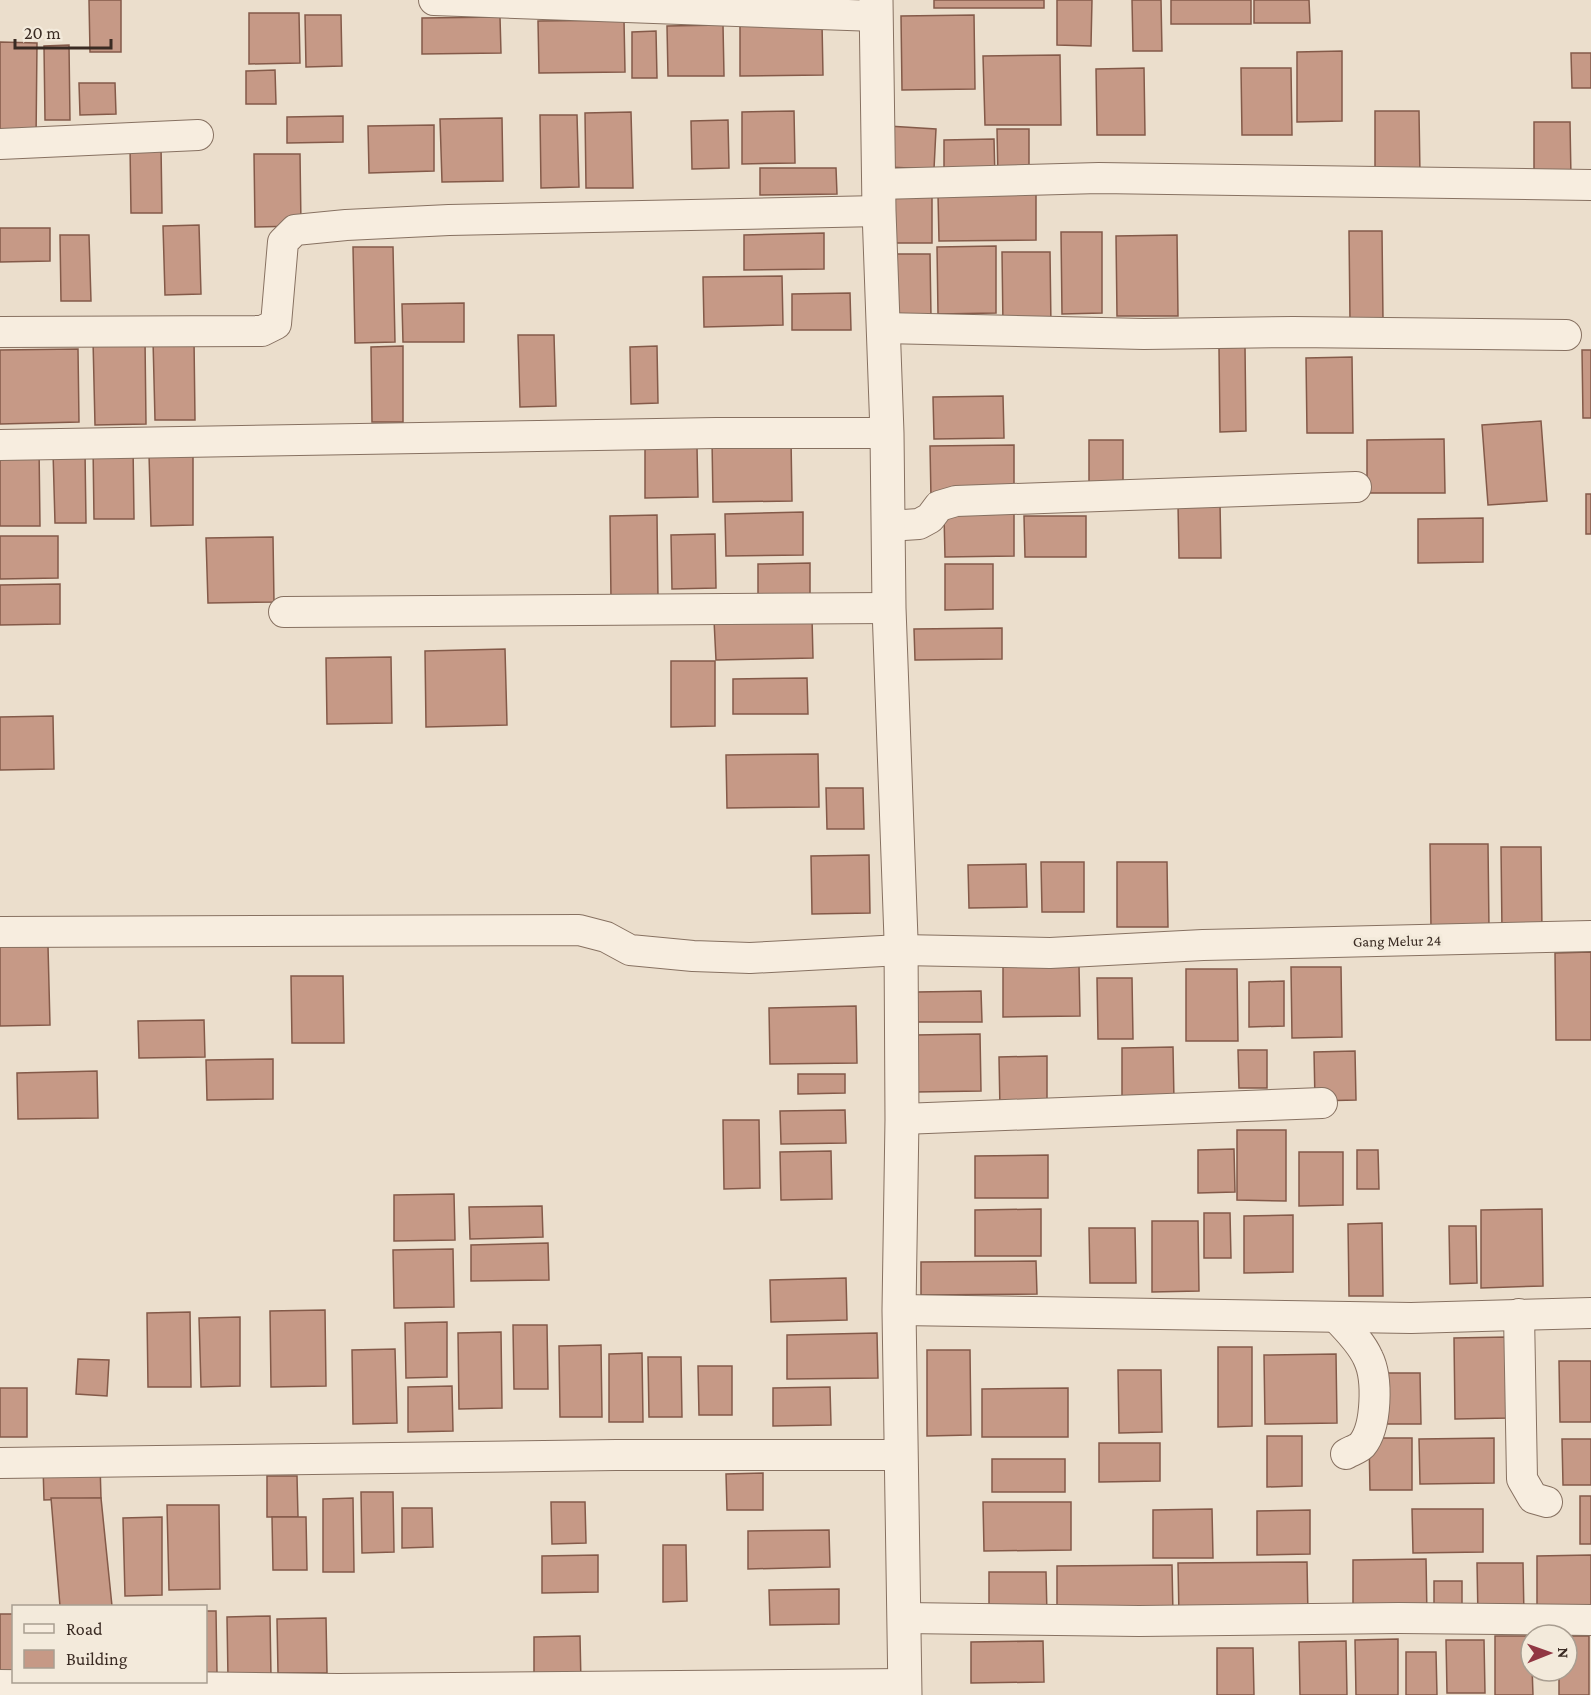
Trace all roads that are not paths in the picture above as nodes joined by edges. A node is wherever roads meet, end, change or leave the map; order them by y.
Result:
1 (434, 0) edge
2 (490, 1) edge
3 (876, 8) edge
4 (198, 135) dead end
5 (0, 144) edge
6 (1591, 185) edge
7 (879, 197) junction
8 (884, 328) junction
9 (0, 332) edge
10 (1566, 335) dead end
11 (887, 433) junction
12 (0, 445) edge
13 (1356, 487) dead end
14 (888, 526) junction
15 (889, 608) junction
16 (284, 612) dead end
17 (0, 932) edge
18 (1591, 936) edge
19 (901, 950) junction
20 (1322, 1103) dead end
21 (902, 1119) junction
22 (899, 1310) junction
23 (1591, 1313) edge
24 (1520, 1314) junction
25 (1344, 1326) junction
26 (1346, 1454) dead end
27 (900, 1455) junction
28 (0, 1463) edge
29 (1547, 1502) dead end
30 (904, 1618) junction
31 (1591, 1620) edge
32 (0, 1685) edge
33 (905, 1690) edge

1 - 2 street
2 - 3 street
3 - 7 street
4 - 5 street
6 - 7 street
7 - 8 street
7 - 9 street
8 - 10 street
8 - 11 street
11 - 12 street
11 - 14 street
13 - 14 street
14 - 15 street
15 - 16 street
15 - 19 street
17 - 19 street, Gang Melur 24
18 - 19 street, Gang Melur 24
19 - 21 street
20 - 21 street
21 - 22 street
22 - 25 street
22 - 27 street
23 - 24 street
24 - 25 street
24 - 29 street
25 - 26 street
27 - 28 street
27 - 30 street
30 - 31 street
30 - 33 street
32 - 33 street

